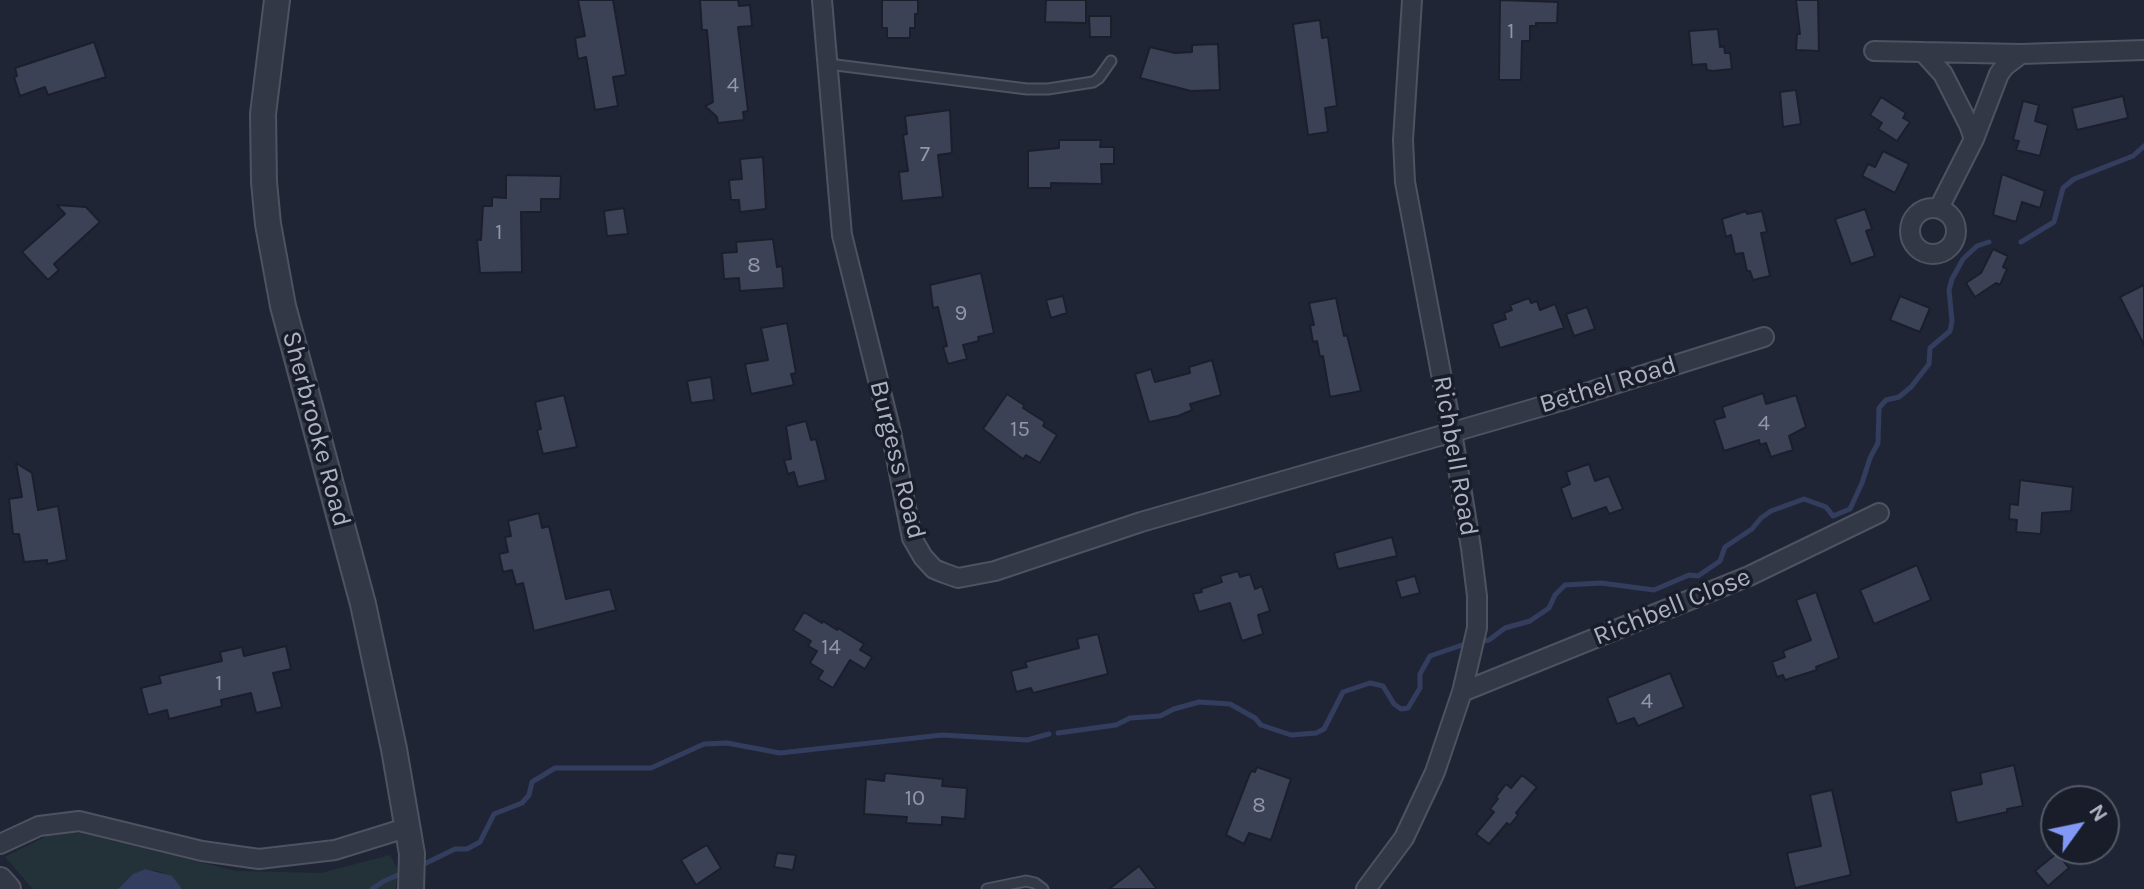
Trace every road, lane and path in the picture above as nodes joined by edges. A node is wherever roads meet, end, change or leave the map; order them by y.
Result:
1 (277, 0) edge
2 (822, 0) edge
3 (1412, 0) edge
4 (2144, 50) edge
5 (1874, 51) dead end
6 (1923, 52) junction
7 (2021, 54) junction
8 (1111, 61) dead end
9 (828, 64) junction
10 (1974, 139) junction
11 (1939, 208) dead end
12 (1764, 337) dead end
13 (1452, 432) junction
14 (1879, 513) dead end
15 (1462, 692) junction
16 (409, 827) junction
17 (0, 844) edge
18 (411, 884) edge
19 (987, 889) edge
20 (1043, 889) edge
21 (1366, 889) edge

1 - 16 street, Sherbrooke Road
2 - 9 street, Burgess Road
3 - 13 street, Richbell Road
4 - 7 street
5 - 6 street
6 - 7 street
6 - 10 street
7 - 10 street
8 - 9 lane
9 - 13 street, Burgess Road
10 - 11 street
12 - 13 street, Bethel Road
13 - 15 street, Richbell Road
14 - 15 street, Richbell Close
15 - 21 street, Richbell Road
16 - 17 street
16 - 18 street, Sherbrooke Road
19 - 20 lane

